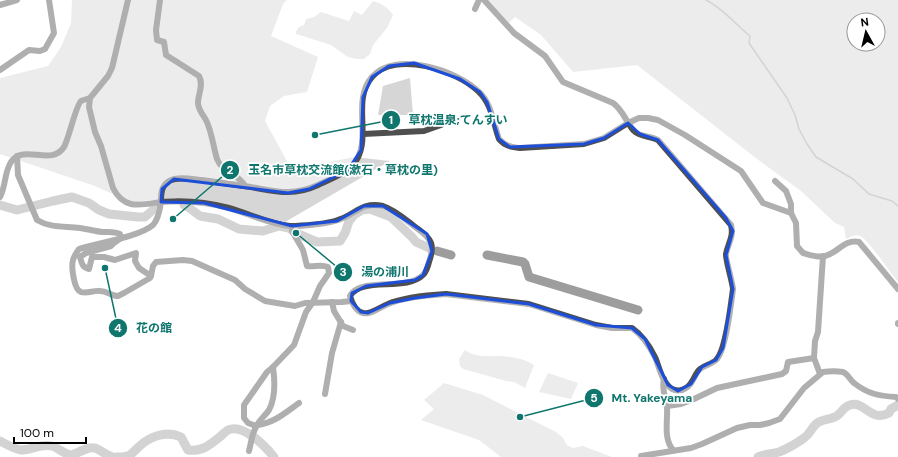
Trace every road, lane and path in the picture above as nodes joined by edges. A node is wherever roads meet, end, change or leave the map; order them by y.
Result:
1 (16, 0) edge
2 (49, 0) edge
3 (128, 0) edge
4 (160, 0) edge
5 (479, 0) edge
6 (484, 0) edge
7 (0, 4) edge
8 (475, 9) dead end
9 (0, 70) edge
10 (90, 98) junction
11 (628, 122) junction
12 (442, 125) dead end
13 (362, 134) junction
14 (17, 156) junction
15 (775, 181) dead end
16 (245, 186) junction
17 (0, 197) edge
18 (160, 202) junction
19 (791, 213) junction
20 (292, 228) junction
21 (121, 238) junction
22 (823, 256) junction
23 (150, 276) junction
24 (898, 289) edge
25 (351, 300) junction
26 (313, 302) junction
27 (332, 302) junction
28 (341, 322) junction
29 (353, 330) dead end
30 (814, 358) junction
31 (273, 367) junction
32 (820, 374) junction
33 (664, 378) junction
34 (325, 394) dead end
35 (898, 398) edge
36 (299, 403) dead end
37 (667, 406) junction
38 (256, 425) junction
39 (673, 450) junction
40 (249, 451) dead end
41 (641, 456) dead end

1 - 7 street
2 - 9 street
3 - 10 street
4 - 16 street
5 - 8 street
6 - 11 street
10 - 14 street
10 - 18 street
11 - 13 street
11 - 19 street
11 - 33 street
12 - 13 street
13 - 16 street
14 - 17 street
14 - 21 street
15 - 19 street
16 - 18 street
18 - 20 street
18 - 21 street
19 - 22 street
20 - 25 street
20 - 26 street
21 - 23 street
21 - 23 street
22 - 24 street
22 - 30 street
23 - 26 street
25 - 27 street
25 - 33 street
26 - 27 street
26 - 31 street
27 - 28 street
28 - 29 street
28 - 34 street
30 - 32 street
30 - 37 street
31 - 38 street
31 - 38 street
32 - 35 street
32 - 39 street
33 - 37 street
36 - 38 street
37 - 39 street
38 - 40 street
39 - 41 street

